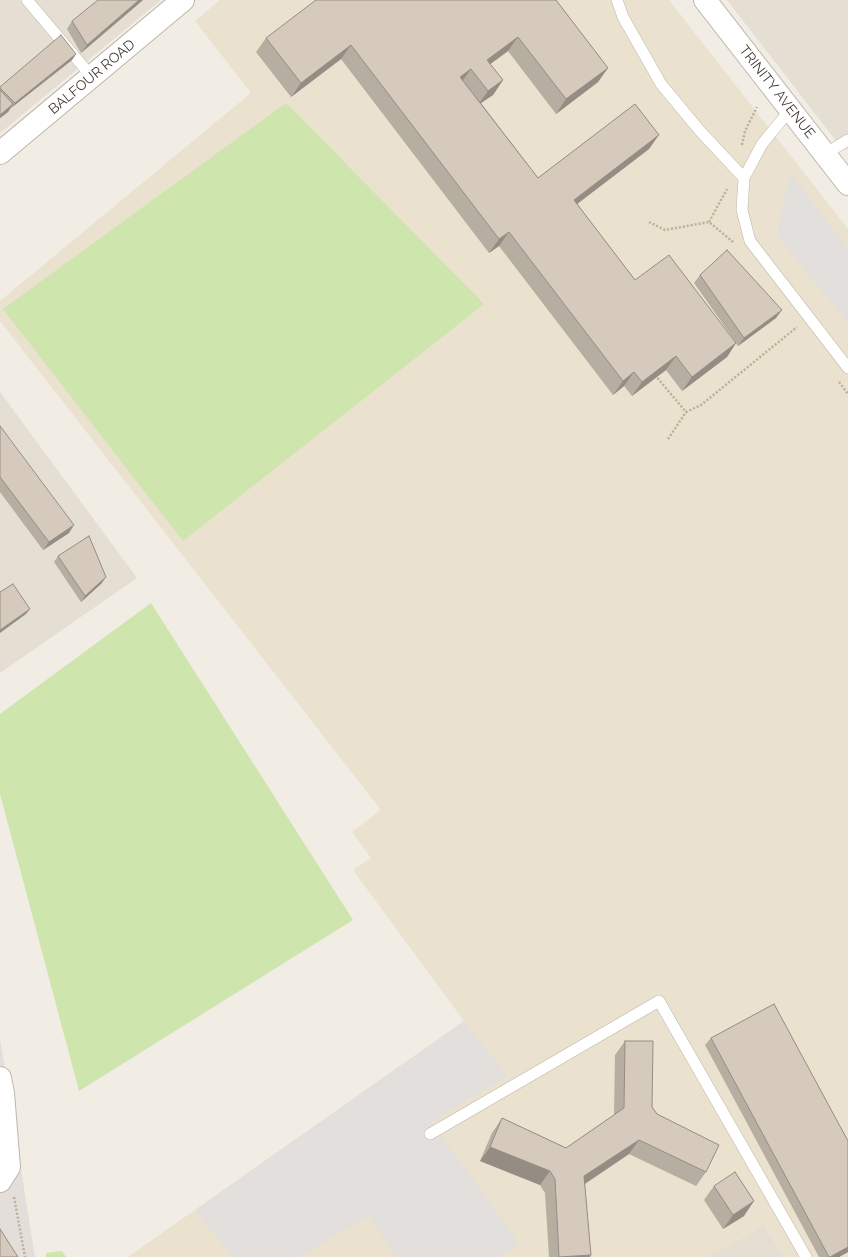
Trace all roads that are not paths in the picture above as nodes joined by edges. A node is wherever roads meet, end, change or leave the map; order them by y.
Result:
1 (27, 0) edge
2 (183, 0) edge
3 (617, 0) edge
4 (705, 0) edge
5 (92, 77) junction
6 (790, 110) junction
7 (848, 140) edge
8 (0, 153) edge
9 (825, 154) junction
10 (744, 178) junction
11 (846, 179) edge
12 (848, 368) edge
13 (0, 1078) edge
14 (430, 1134) dead end
15 (5, 1174) edge
16 (806, 1257) edge

1 - 5 lane
2 - 5 street, BALFOUR ROAD
3 - 10 lane
4 - 6 street, TRINITY AVENUE
5 - 8 street, BALFOUR ROAD
6 - 9 street, TRINITY AVENUE
6 - 10 lane
7 - 9 lane
9 - 11 street, TRINITY AVENUE
10 - 12 lane
13 - 15 street
14 - 16 lane

